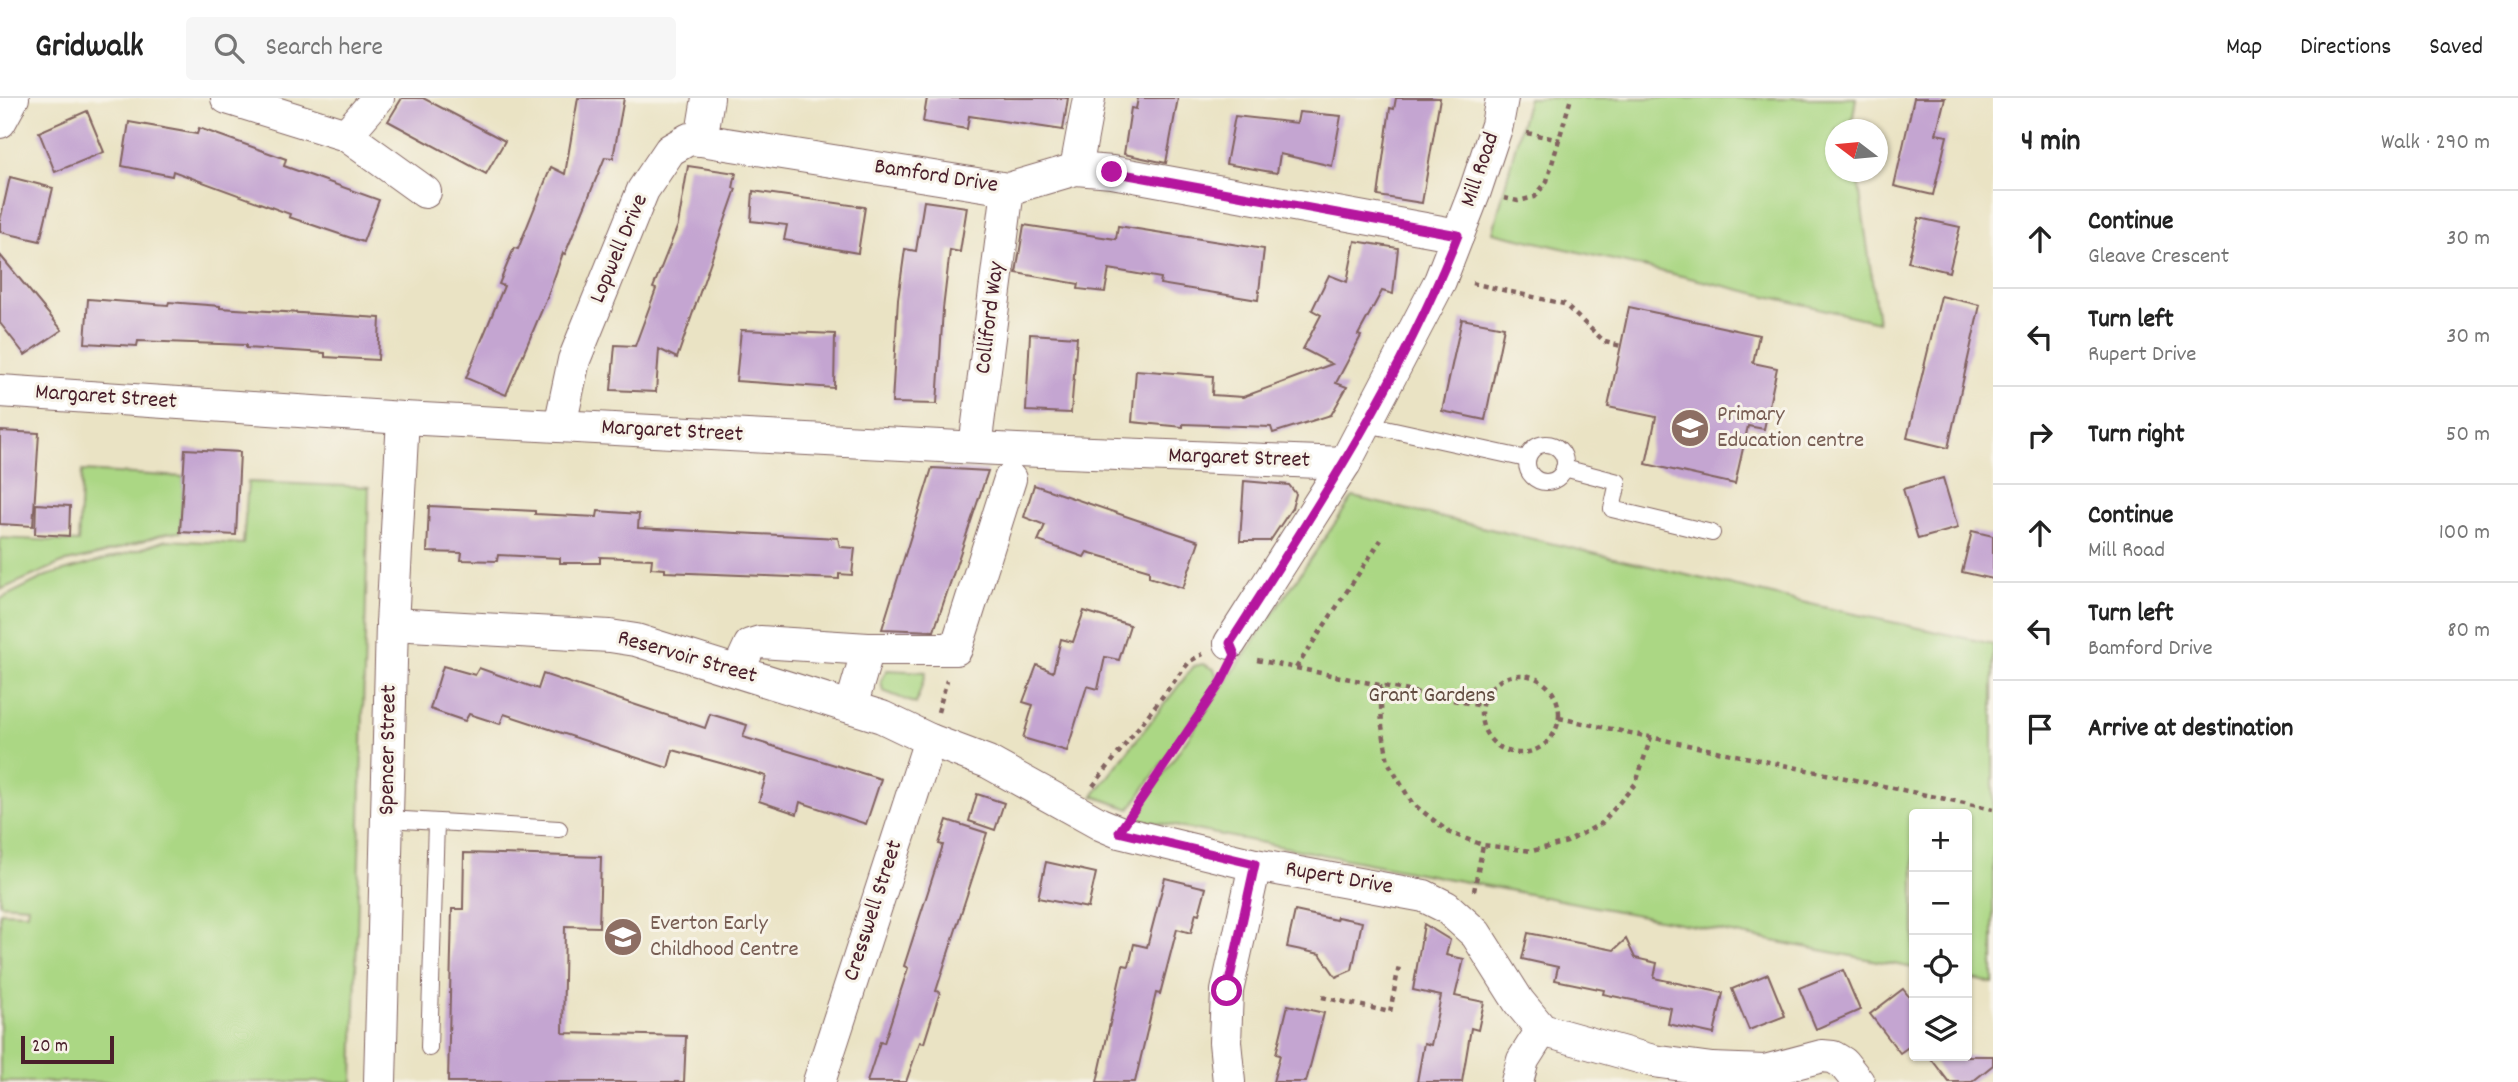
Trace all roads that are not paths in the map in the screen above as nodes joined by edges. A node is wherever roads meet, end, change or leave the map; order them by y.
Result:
1 (13, 98) edge
2 (227, 98) edge
3 (378, 98) edge
4 (708, 98) edge
5 (1088, 98) edge
6 (1502, 98) edge
7 (0, 122) edge
8 (346, 135) junction
9 (701, 140) junction
10 (1076, 169) junction
11 (1008, 189) junction
12 (425, 191) dead end
13 (1458, 235) junction
14 (0, 391) edge
15 (403, 418) junction
16 (1367, 424) junction
17 (560, 426) junction
18 (975, 447) junction
19 (1527, 459) junction
20 (1345, 463) junction
21 (1564, 468) junction
22 (1010, 479) dead end
23 (1712, 533) dead end
24 (392, 624) junction
25 (868, 649) junction
26 (1232, 649) road end
27 (738, 671) junction
28 (851, 707) junction
29 (930, 740) junction
30 (387, 819) junction
31 (436, 822) junction
32 (559, 829) dead end
33 (1255, 864) junction
34 (1542, 1030) junction
35 (429, 1048) dead end
36 (380, 1082) edge
37 (819, 1082) edge
38 (1229, 1082) edge
39 (1517, 1082) edge
40 (1858, 1082) edge

1 - 7 street
2 - 8 street
3 - 8 street
4 - 9 street
5 - 10 street
6 - 13 street, Mill Road
8 - 12 street
9 - 11 street, Bamford Drive
9 - 17 street, Lopwell Drive
10 - 11 street, Bamford Drive
10 - 13 street, Bamford Drive
11 - 18 street, Colliford Way
13 - 16 street, Mill Road
14 - 15 street, Margaret Street
15 - 17 street, Margaret Street
15 - 24 street, Spencer Street
16 - 19 lane
16 - 20 street, Mill Road
17 - 18 street, Margaret Street
18 - 20 street, Margaret Street
19 - 21 lane
19 - 21 lane
20 - 26 street, Mill Road
21 - 23 lane
22 - 25 street
24 - 27 street, Reservoir Street
24 - 30 street, Spencer Street
25 - 27 street
25 - 28 street
27 - 28 street, Reservoir Street
28 - 29 street, Reservoir Street
29 - 33 street, Rupert Drive
29 - 37 street, Cresswell Street
30 - 31 lane
30 - 36 street, Spencer Street
31 - 32 lane
31 - 35 lane
33 - 34 street, Rupert Drive
33 - 38 street
34 - 39 street
34 - 40 street

